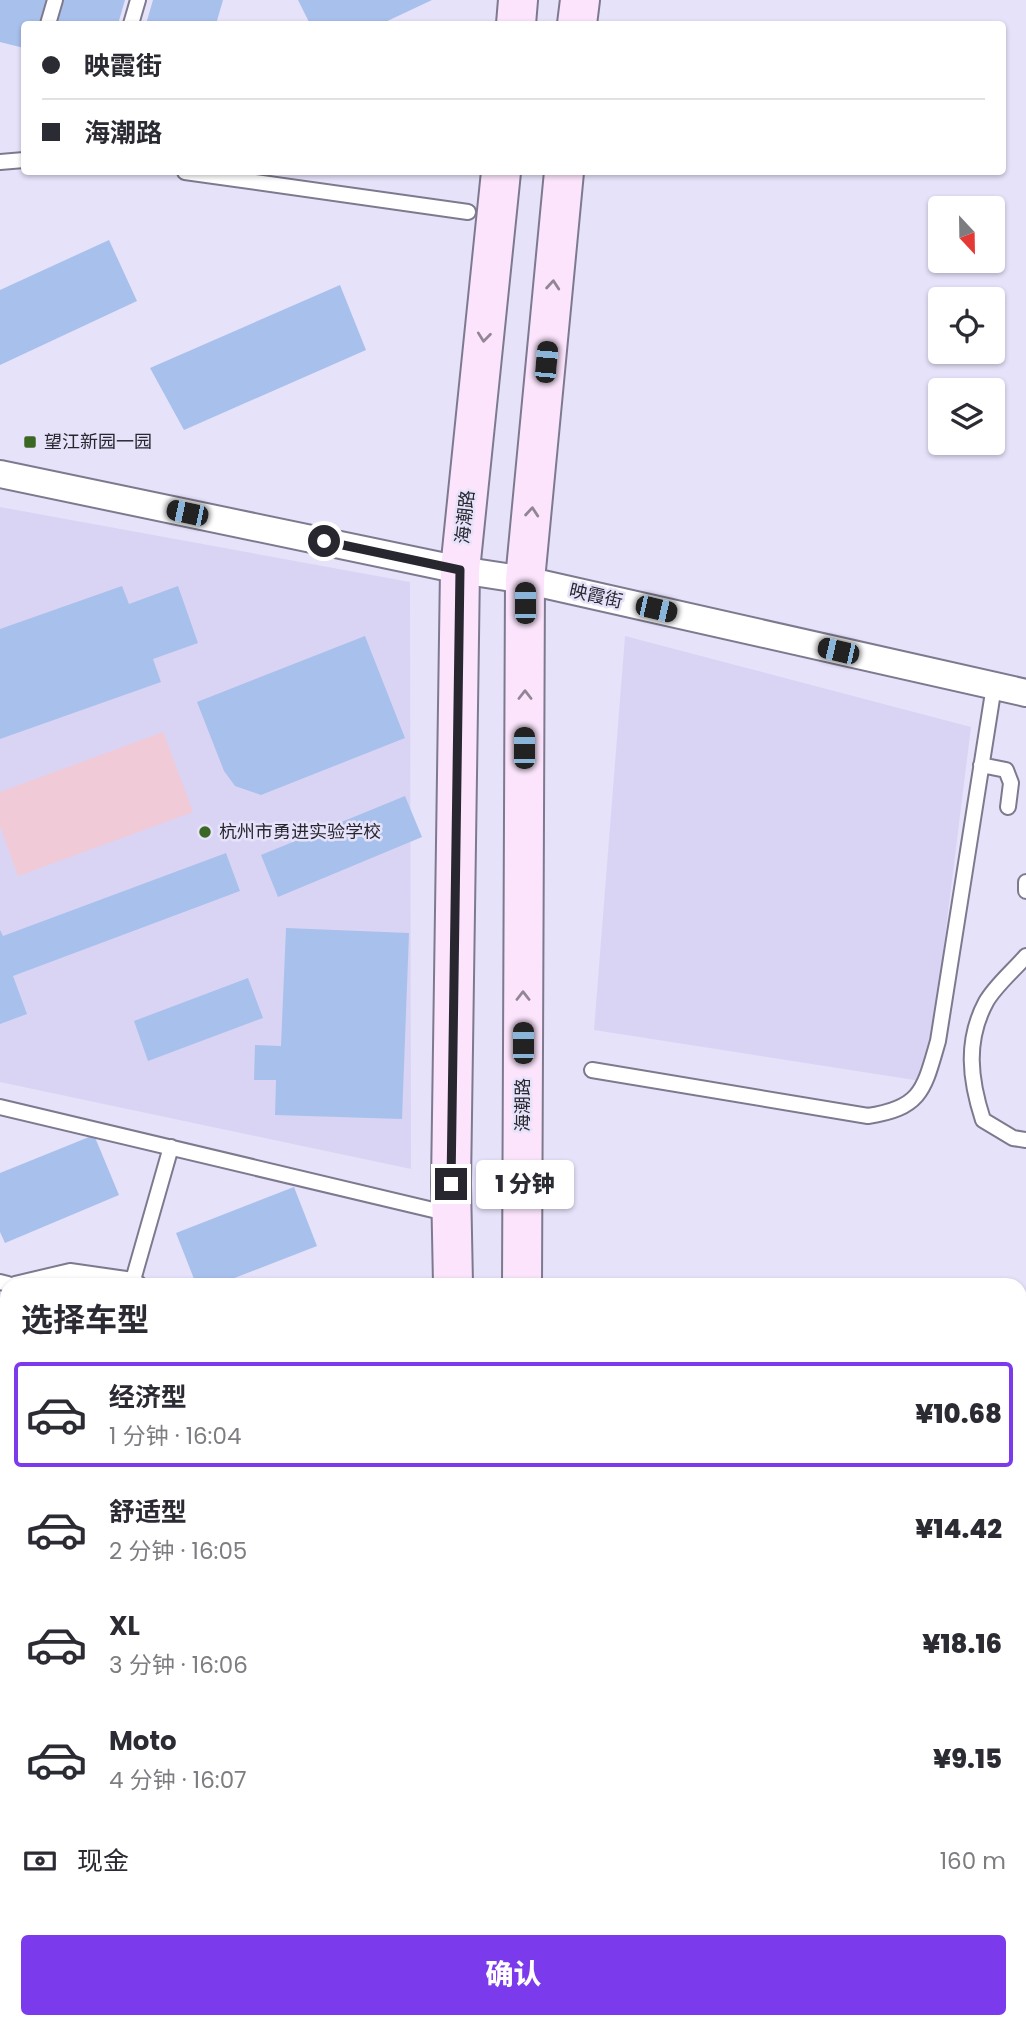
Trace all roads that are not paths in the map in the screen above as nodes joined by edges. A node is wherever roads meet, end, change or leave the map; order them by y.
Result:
1 (55, 0) edge
2 (138, 0) edge
3 (518, 0) edge
4 (580, 0) edge
5 (49, 21) edge
6 (132, 21) edge
7 (516, 21) edge
8 (578, 21) edge
9 (21, 160) edge
10 (0, 162) edge
11 (206, 175) edge
12 (501, 175) edge
13 (564, 175) edge
14 (468, 212) dead end
15 (0, 474) edge
16 (460, 570) junction
17 (525, 580) junction
18 (994, 686) junction
19 (1026, 693) edge
20 (981, 765) junction
21 (1008, 807) dead end
22 (1026, 882) edge
23 (1026, 891) edge
24 (1026, 957) edge
25 (592, 1070) dead end
26 (0, 1107) edge
27 (1026, 1140) edge
28 (171, 1147) junction
29 (451, 1214) junction
30 (44, 1278) edge
31 (112, 1278) edge
32 (137, 1278) edge
33 (453, 1278) edge
34 (522, 1278) edge

1 - 5 lane
2 - 6 lane
3 - 7 main road
4 - 8 main road
9 - 10 lane
11 - 14 lane
12 -> 16 main road, 海潮路
17 -> 13 main road, 海潮路
15 - 16 street, 映霞街
16 - 17 street, 映霞街
16 - 29 main road, 海潮路
17 - 18 street, 映霞街
34 -> 17 main road, 海潮路
18 - 19 street, 映霞街
18 - 20 lane
20 - 21 lane
20 - 25 lane
22 - 23 lane
24 - 27 lane
26 - 28 lane
28 - 29 lane
28 - 32 lane
29 - 33 main road, 海潮路
30 - 31 lane

